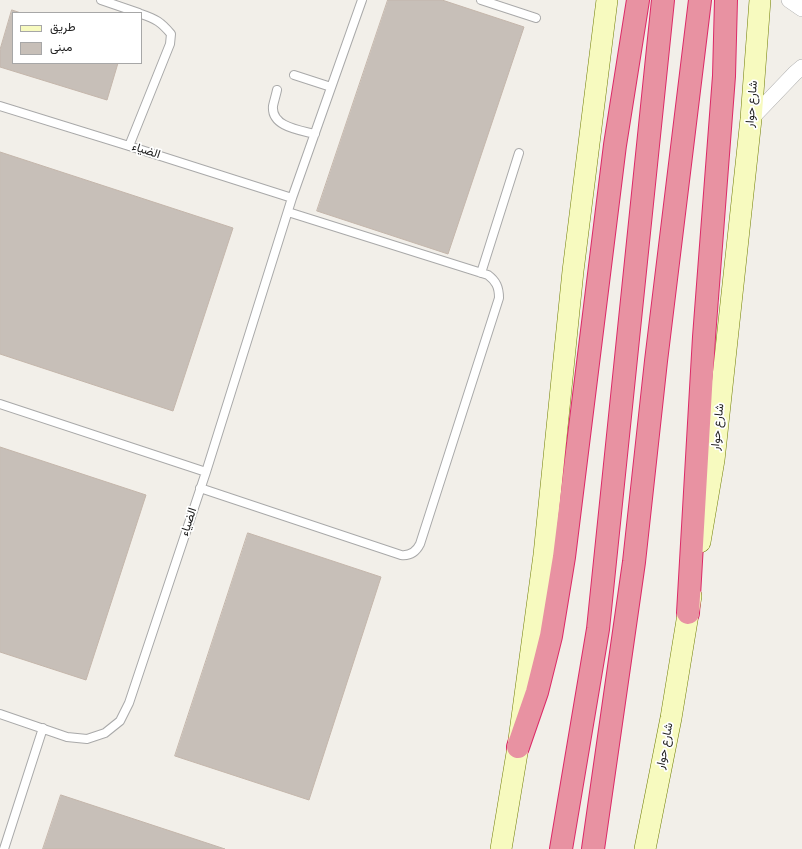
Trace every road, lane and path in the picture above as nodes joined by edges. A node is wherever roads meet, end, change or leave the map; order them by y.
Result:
1 (101, 0) edge
2 (362, 0) edge
3 (481, 0) edge
4 (608, 0) edge
5 (638, 0) edge
6 (663, 0) edge
7 (700, 0) edge
8 (726, 0) edge
9 (760, 0) edge
10 (789, 0) edge
11 (802, 9) edge
12 (137, 12) edge
13 (142, 14) edge
14 (536, 18) dead end
15 (802, 67) edge
16 (294, 75) dead end
17 (331, 87) junction
18 (277, 90) dead end
19 (0, 106) edge
20 (751, 119) junction
21 (315, 134) junction
22 (129, 146) junction
23 (519, 153) dead end
24 (292, 198) junction
25 (288, 212) junction
26 (481, 273) junction
27 (0, 404) edge
28 (206, 472) junction
29 (200, 488) junction
30 (688, 613) junction
31 (0, 714) edge
32 (43, 728) junction
33 (518, 747) junction
34 (4, 849) edge
35 (501, 849) edge
36 (561, 849) edge
37 (594, 849) edge
38 (645, 849) edge

1 - 12 lane
2 - 17 lane, الضياء
3 - 14 lane
4 - 33 main road
5 - 33 highway
6 - 36 highway
7 - 37 highway
8 - 30 highway
9 - 20 main road, شارع حوار
10 - 11 street
13 - 22 lane
15 - 20 street
16 - 17 lane
17 - 21 lane, الضياء
18 - 21 lane
19 - 22 lane, الضياء
20 - 30 main road, شارع حوار
21 - 24 lane, الضياء
22 - 24 lane, الضياء
23 - 26 lane
24 - 25 lane, الضياء
25 - 26 lane
25 - 28 lane, الضياء
26 - 29 lane
27 - 28 lane
28 - 29 lane, الضياء
29 - 32 lane, الضياء
30 - 38 main road, شارع حوار
31 - 32 lane, الضياء
32 - 34 lane
33 - 35 main road

